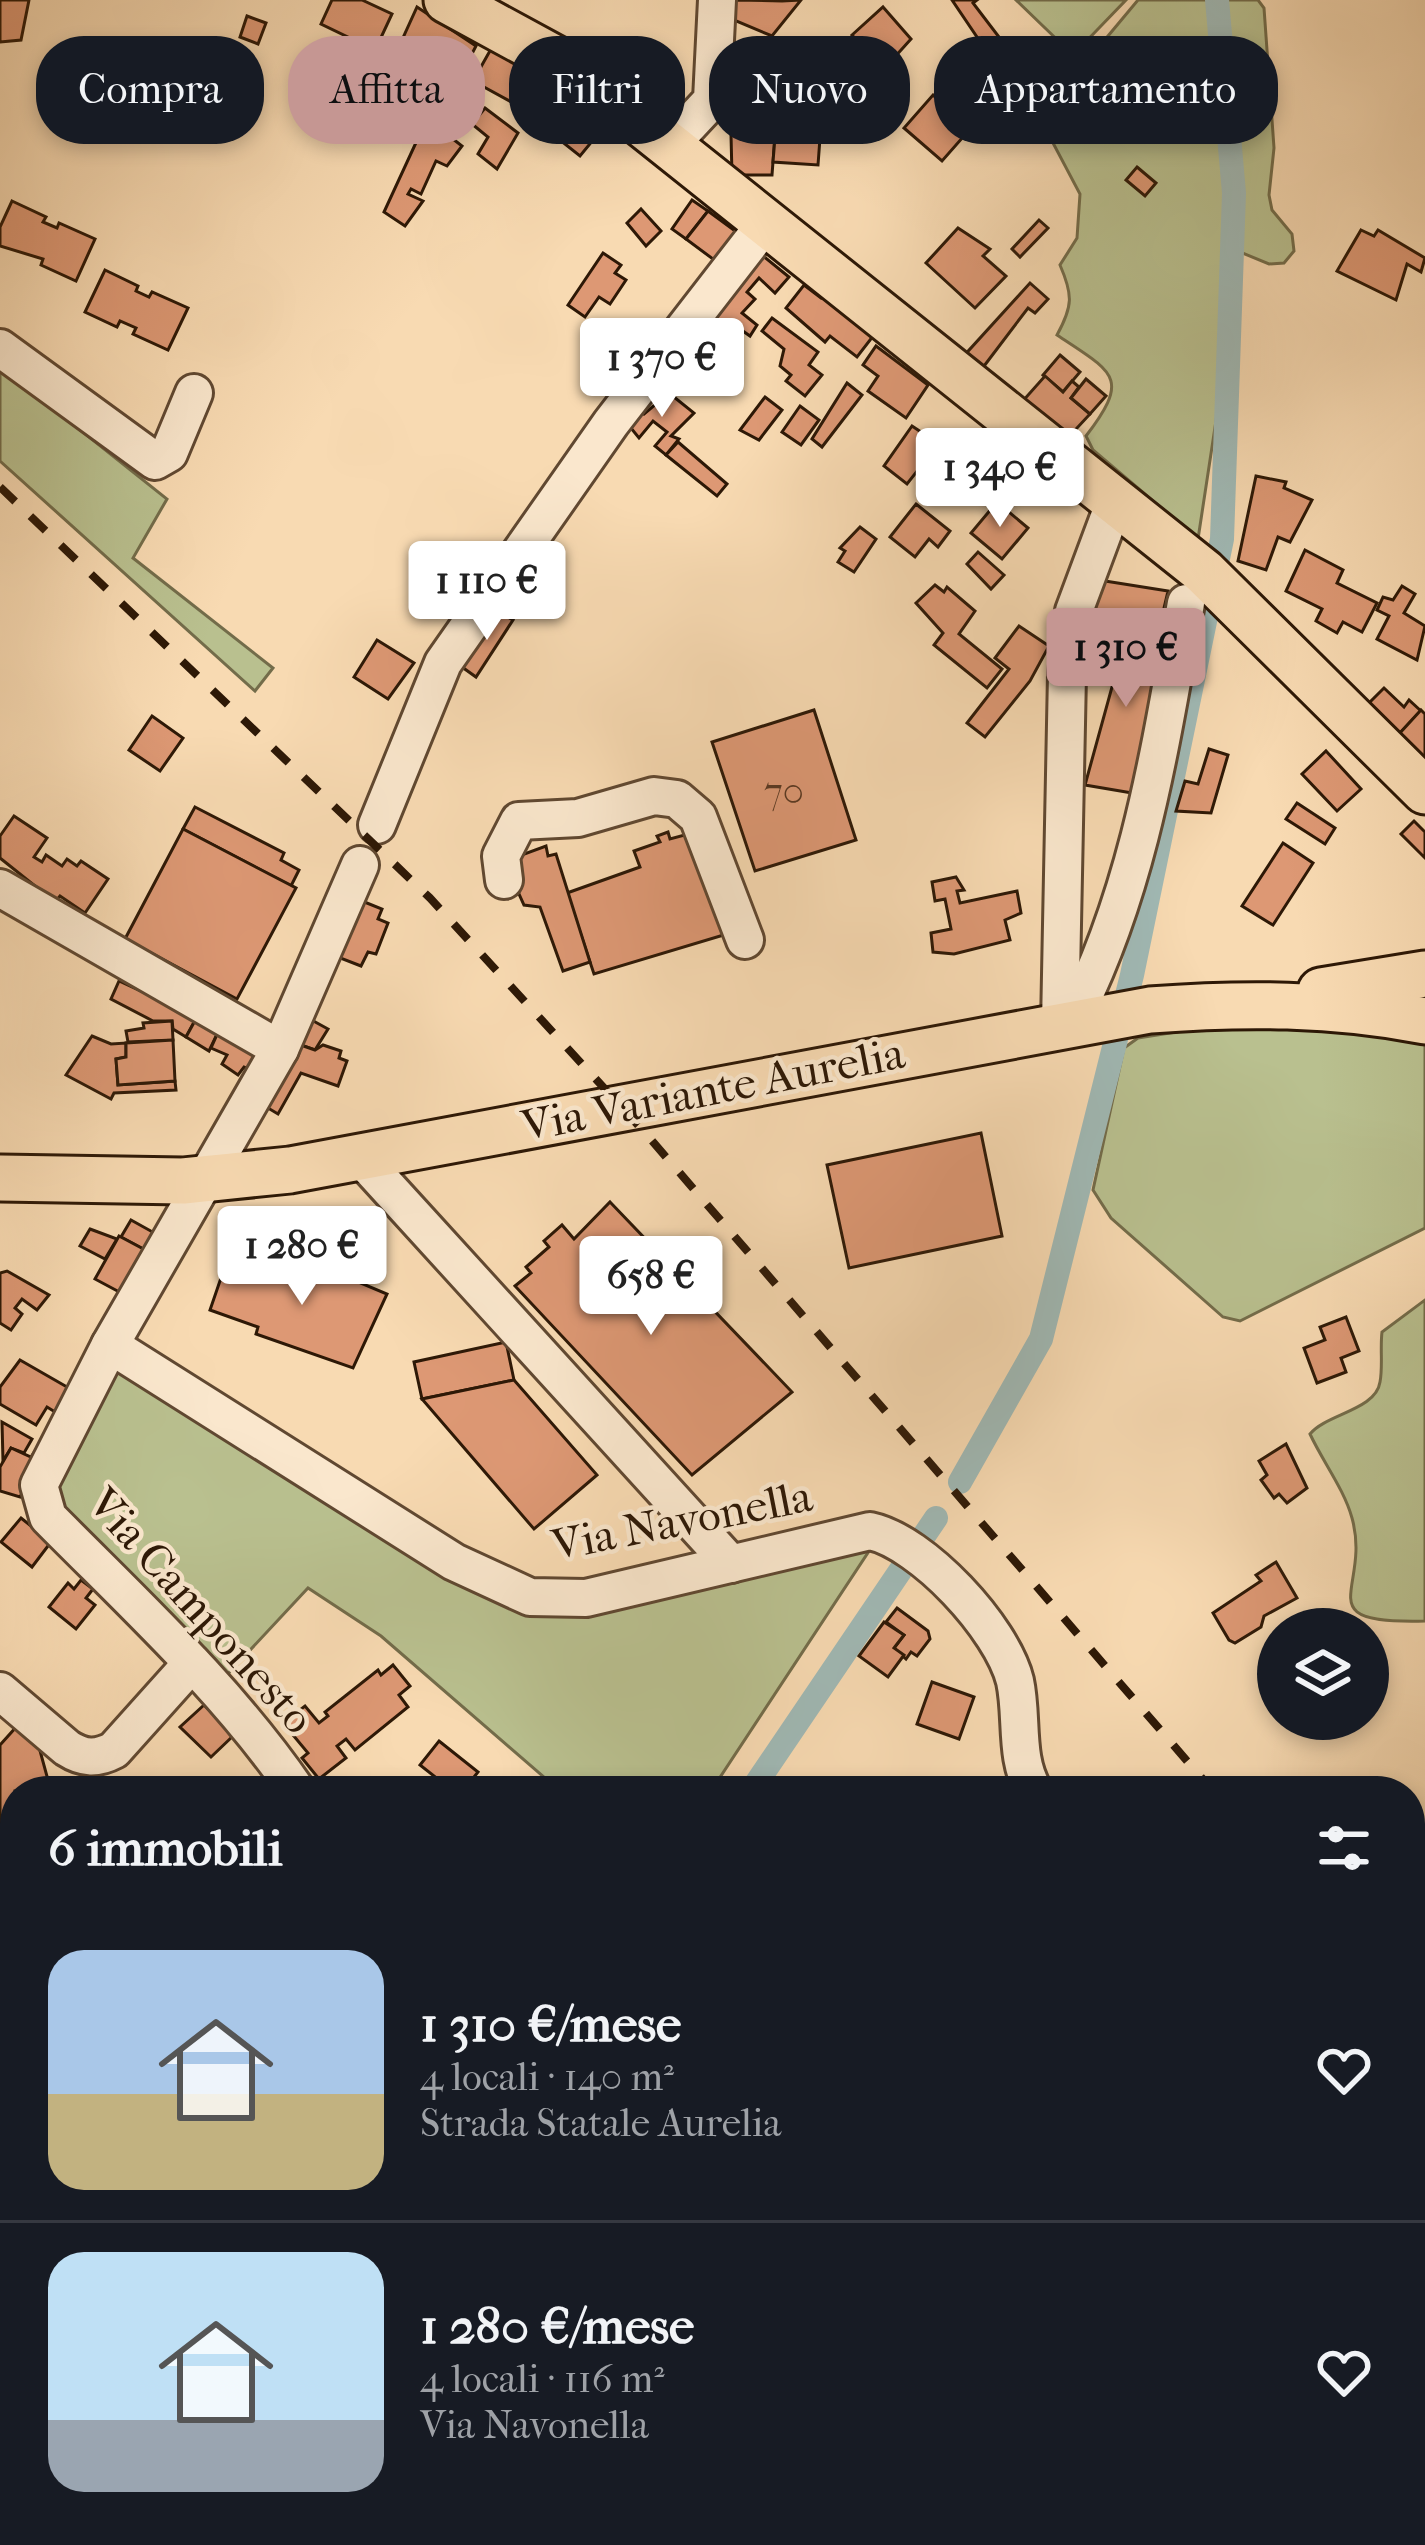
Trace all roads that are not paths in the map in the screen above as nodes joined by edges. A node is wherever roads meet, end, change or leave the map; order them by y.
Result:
1 (447, 0) edge
2 (717, 0) edge
3 (515, 36) edge
4 (685, 128) edge
5 (671, 144) edge
6 (765, 224) junction
7 (0, 348) edge
8 (194, 393) dead end
9 (1114, 501) junction
10 (1204, 588) junction
11 (1425, 791) edge
12 (377, 825) dead end
13 (359, 865) dead end
14 (505, 880) dead end
15 (0, 888) edge
16 (745, 940) dead end
17 (1425, 974) edge
18 (1237, 1004) junction
19 (1425, 1021) edge
20 (1075, 1023) junction
21 (280, 1049) junction
22 (362, 1159) junction
23 (0, 1178) edge
24 (210, 1180) junction
25 (110, 1345) junction
26 (730, 1564) junction
27 (192, 1663) junction
28 (0, 1691) edge
29 (286, 1776) edge
30 (1029, 1776) edge

1 - 3 main road
2 - 4 street
5 - 6 main road
6 - 9 main road
6 - 12 street
7 - 8 street
9 - 10 main road
9 - 20 street
10 - 11 main road
10 - 20 street
13 - 21 street, Via Camponesto
14 - 16 street
15 - 21 street
17 - 18 main road
18 - 19 main road, Via Variante Aurelia
18 - 20 main road, Via Variante Aurelia
20 - 22 main road, Via Variante Aurelia
21 - 24 street, Via Camponesto
22 - 24 main road, Via Variante Aurelia
22 - 26 street
23 - 24 main road, Via Variante Aurelia
24 - 25 street, Via Camponesto
25 - 26 street, Via Navonella
25 - 27 street, Via Camponesto
26 - 30 street, Via Navonella
27 - 28 street
27 - 29 street, Via Camponesto

